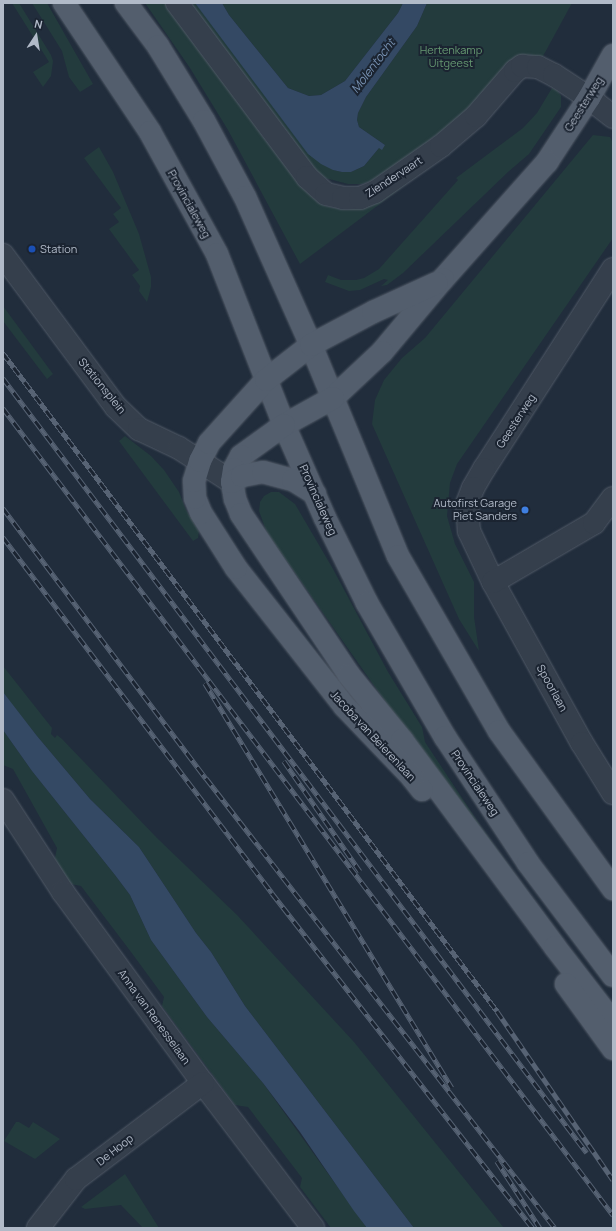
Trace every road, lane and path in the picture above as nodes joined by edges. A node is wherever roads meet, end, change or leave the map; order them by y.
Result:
1 (64, 3) edge
2 (126, 3) edge
3 (177, 3) edge
4 (613, 55) edge
5 (589, 98) junction
6 (613, 117) edge
7 (3, 255) edge
8 (613, 269) edge
9 (443, 280) junction
10 (310, 345) junction
11 (266, 380) junction
12 (333, 398) junction
13 (284, 425) junction
14 (200, 461) junction
15 (232, 482) junction
16 (315, 494) junction
17 (613, 498) edge
18 (493, 582) junction
19 (613, 793) edge
20 (4, 805) edge
21 (613, 889) edge
22 (613, 976) edge
23 (613, 1022) edge
24 (613, 1049) edge
25 (203, 1083) junction
26 (38, 1228) edge
27 (313, 1228) edge

1 - 11 main road, Provincialeweg
2 - 10 main road
3 - 5 street, Ziendervaart
4 - 5 main road, Geesterweg
5 - 6 street
5 - 9 main road, Geesterweg
7 - 14 street, Stationsplein
8 - 18 street, Geesterweg
9 - 10 main road, Geesterweg
9 - 12 main road, Geesterweg
10 - 11 main road, Geesterweg
10 - 12 main road
11 - 13 main road, Provincialeweg
11 - 14 main road, Jacoba van Beierenlaan
12 - 13 main road, Geesterweg
12 - 21 main road
13 - 15 main road, Jacoba van Beierenlaan
13 - 16 main road, Provincialeweg
14 - 15 street, Stationsplein
14 - 24 main road, Jacoba van Beierenlaan
15 - 16 main road
15 - 23 main road, Jacoba van Beierenlaan
16 - 22 main road, Provincialeweg
17 - 18 street
18 - 19 street, Spoorlaan
20 - 25 street, Anna van Renesselaan
25 - 26 street, De Hoop
25 - 27 street, Anna van Renesselaan

